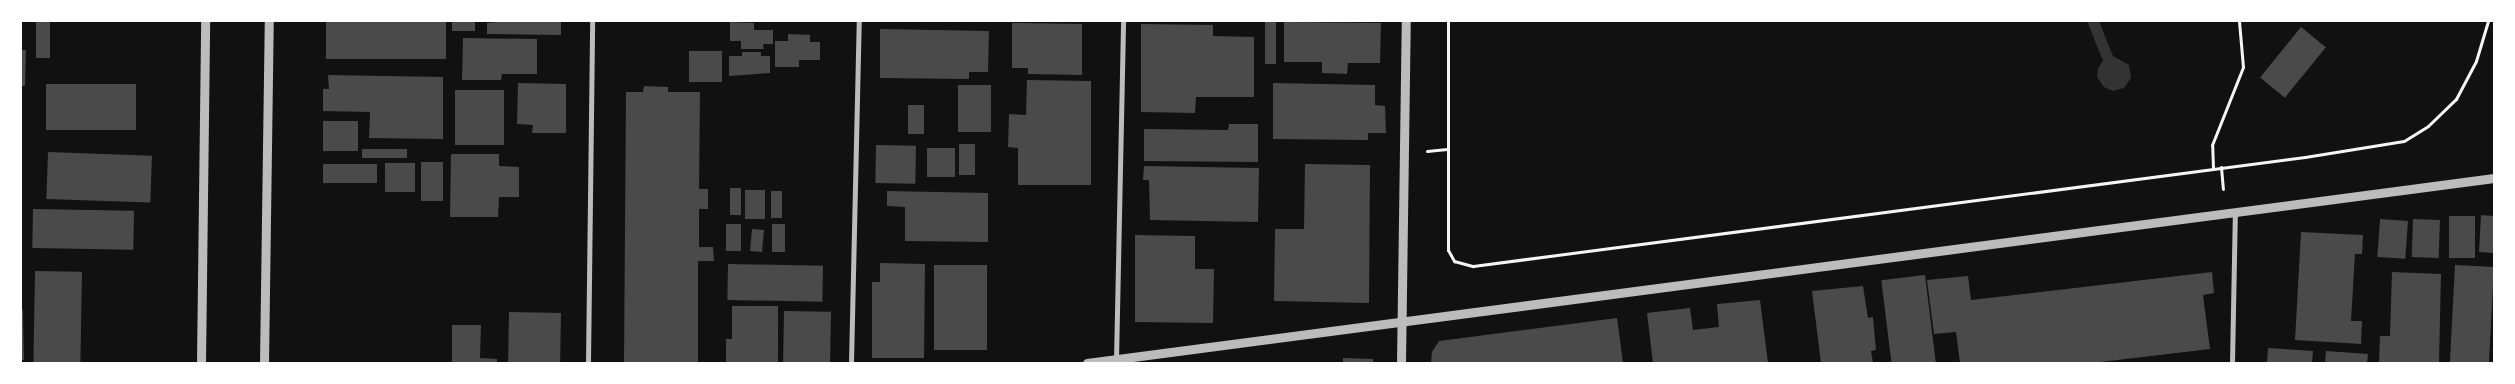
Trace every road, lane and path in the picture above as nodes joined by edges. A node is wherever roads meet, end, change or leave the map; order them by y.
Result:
1 (205, 21) edge
2 (269, 21) edge
3 (592, 21) edge
4 (859, 21) edge
5 (1122, 21) edge
6 (1406, 21) edge
7 (1448, 21) edge
8 (2239, 21) edge
9 (2488, 21) edge
10 (2212, 168) junction
11 (2494, 178) edge
12 (2236, 212) junction
13 (1401, 319) junction
14 (1116, 361) edge
15 (201, 363) edge
16 (264, 363) edge
17 (588, 363) edge
18 (852, 363) edge
19 (1087, 363) edge
20 (1401, 363) edge
21 (2232, 363) edge

1 - 15 street
2 - 16 street
3 - 17 street
4 - 18 street
5 - 14 street
6 - 13 street
7 - 10 path
8 - 10 path
9 - 10 path
11 - 12 street
12 - 13 street
12 - 21 street
13 - 14 street
13 - 20 street
14 - 19 street

